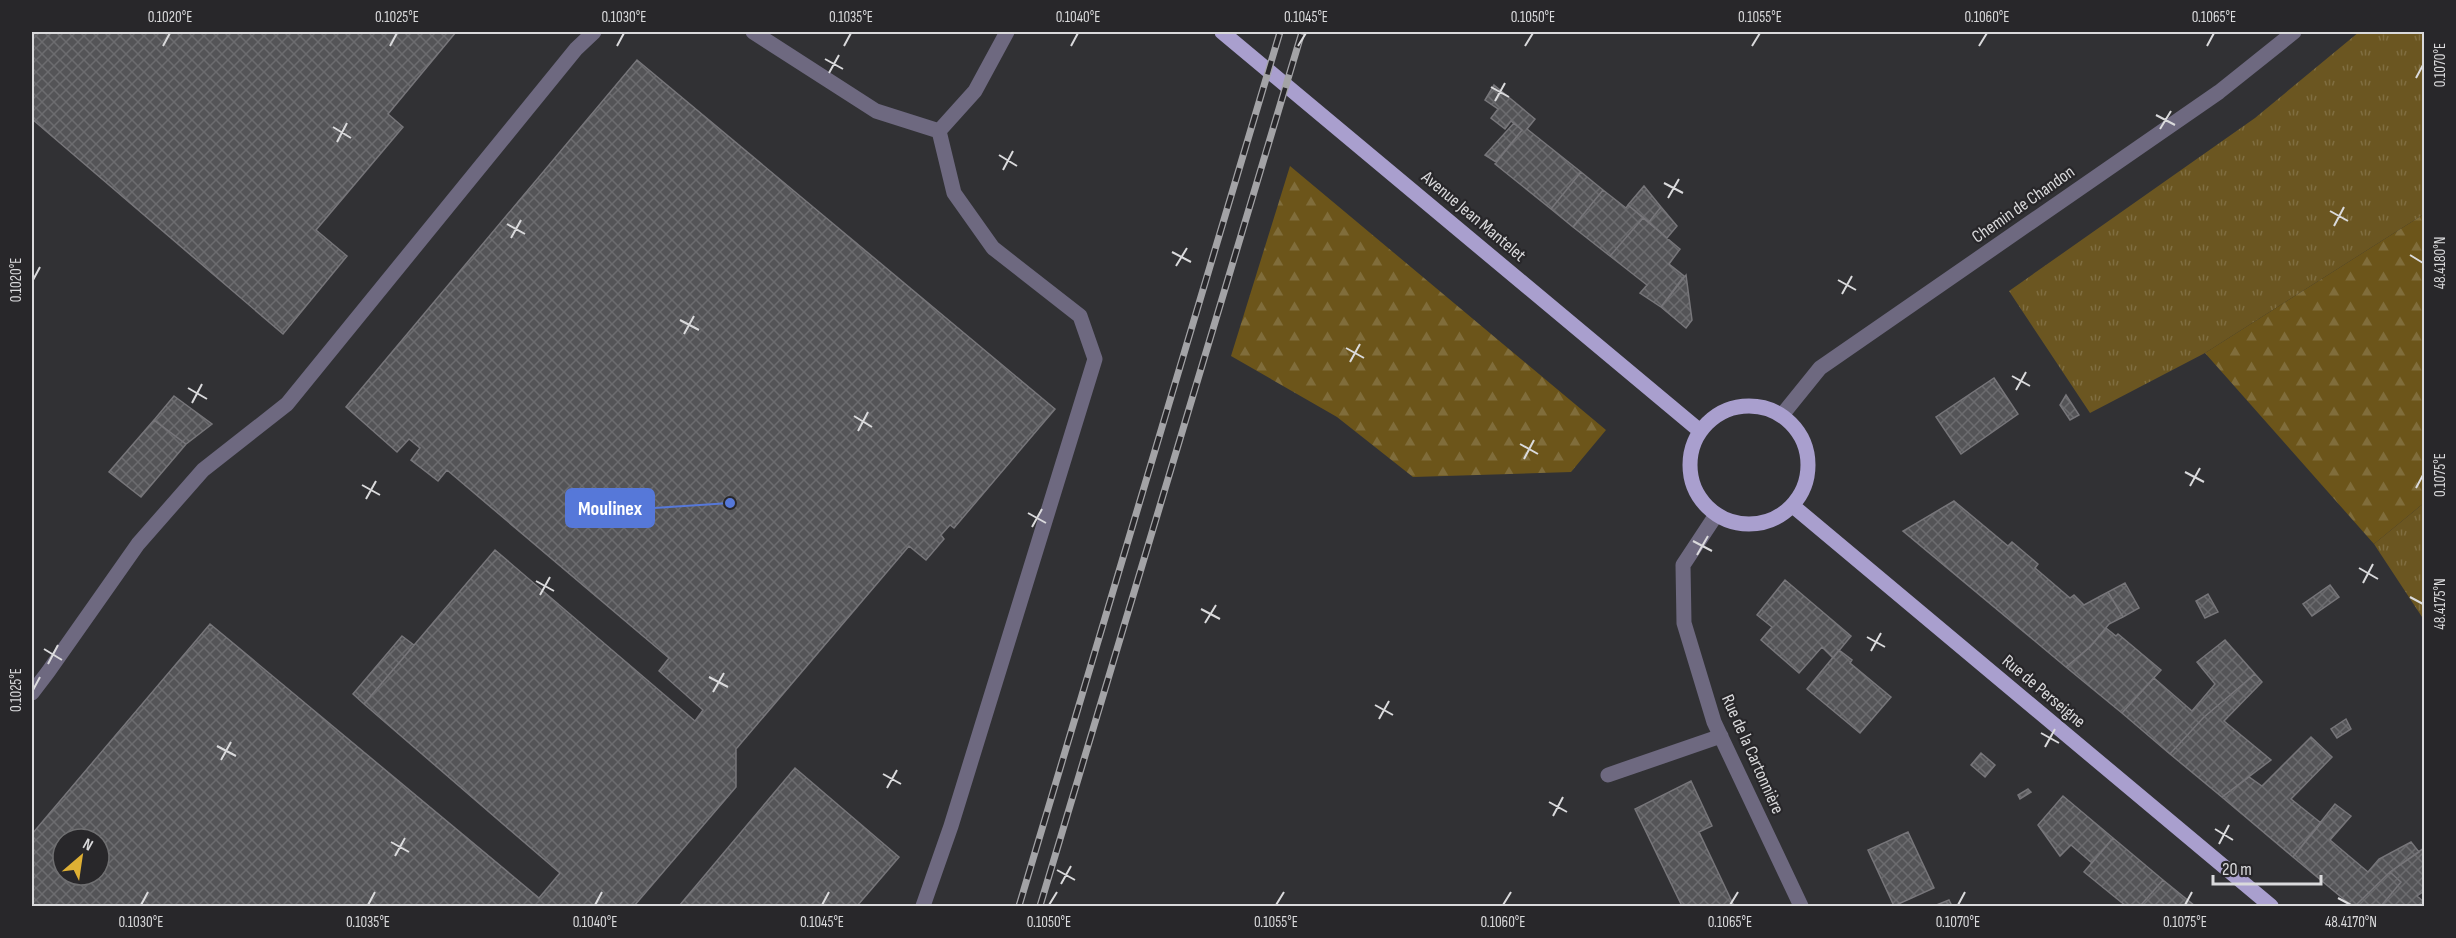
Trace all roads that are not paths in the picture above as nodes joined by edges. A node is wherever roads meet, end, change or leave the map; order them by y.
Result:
1 (594, 32) edge
2 (753, 32) edge
3 (1007, 32) edge
4 (1222, 32) edge
5 (2294, 32) edge
6 (939, 130) junction
7 (1782, 415) junction
8 (1700, 431) junction
9 (1793, 506) junction
10 (1716, 515) junction
11 (32, 693) edge
12 (1721, 736) junction
13 (1608, 775) dead end
14 (922, 906) edge
15 (1801, 906) edge
16 (2271, 906) edge

1 - 11 street
2 - 6 street
3 - 6 street
4 - 8 main road, Avenue Jean Mantelet
5 - 7 street, Chemin de Chandon
6 - 14 street
7 - 8 main road
7 - 9 main road
8 - 10 main road
9 - 10 main road
9 - 16 main road, Rue de Perseigne
10 - 12 street, Rue de la Cartonnière
12 - 13 street
12 - 15 street, Rue de la Cartonnière

